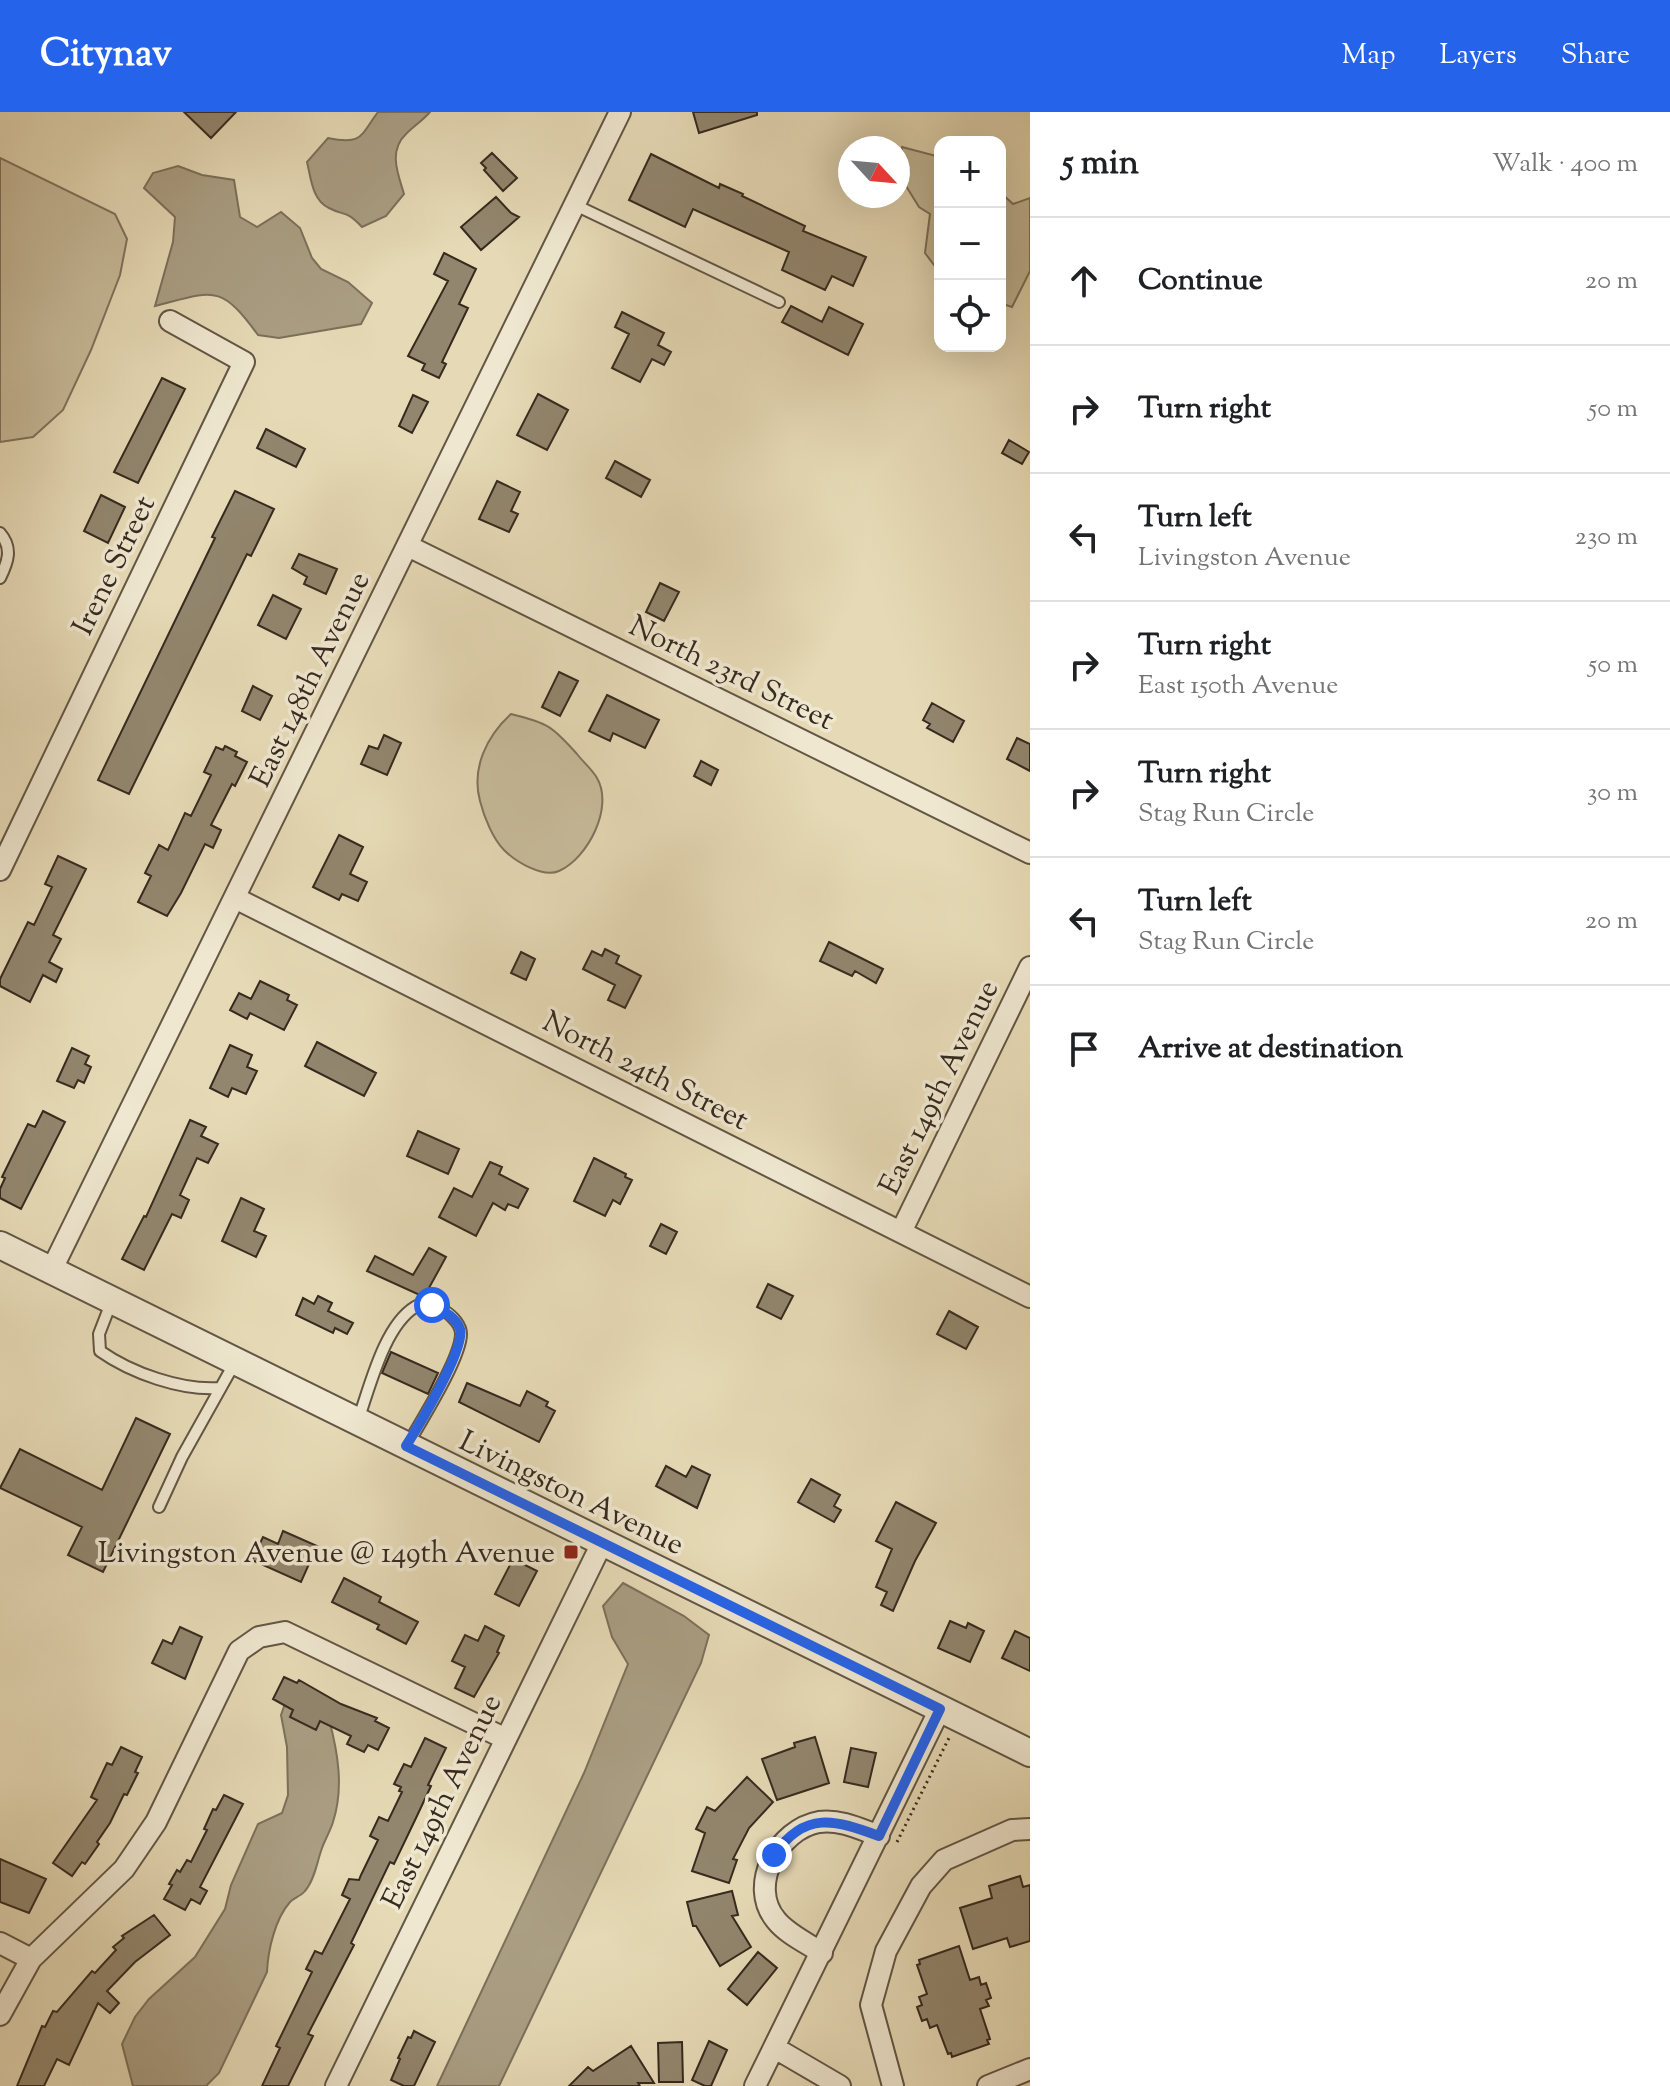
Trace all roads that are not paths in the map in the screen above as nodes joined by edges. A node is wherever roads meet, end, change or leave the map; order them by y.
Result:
1 (620, 112) edge
2 (573, 204) junction
3 (779, 302) dead end
4 (170, 321) dead end
5 (0, 533) edge
6 (408, 546) junction
7 (0, 578) edge
8 (1030, 853) edge
9 (0, 870) edge
10 (235, 898) junction
11 (1030, 967) edge
12 (901, 1232) junction
13 (0, 1245) edge
14 (51, 1271) junction
15 (1030, 1297) edge
16 (111, 1301) junction
17 (236, 1362) junction
18 (220, 1388) junction
19 (357, 1422) junction
20 (406, 1446) junction
21 (159, 1507) dead end
22 (602, 1543) junction
23 (940, 1709) junction
24 (504, 1738) junction
25 (1025, 1745) edge
26 (1030, 1829) edge
27 (879, 1836) junction
28 (0, 1943) edge
29 (822, 1953) junction
30 (31, 1959) junction
31 (0, 2015) edge
32 (775, 2048) junction
33 (1030, 2069) edge
34 (336, 2086) edge
35 (755, 2086) edge
36 (840, 2086) edge
37 (893, 2086) edge
38 (988, 2086) edge

1 - 2 street, East 148th Avenue
2 - 3 lane
2 - 6 street, East 148th Avenue
4 - 9 street, Irene Street
5 - 7 lane
6 - 8 street, North 23rd Street
6 - 10 street, East 148th Avenue
10 - 12 street, North 24th Street
10 - 14 street, East 148th Avenue
11 - 12 street, East 149th Avenue
12 - 15 street, North 24th Street
13 - 14 street, Livingston Avenue
14 - 16 street, Livingston Avenue
16 - 17 street, Livingston Avenue
16 - 18 lane
17 - 18 lane
17 - 19 street, Livingston Avenue
18 - 21 lane
19 - 20 street, Livingston Avenue
19 - 20 lane
20 - 22 street, Livingston Avenue
22 - 23 street, Livingston Avenue
22 - 24 street, East 149th Avenue
23 - 25 street, Livingston Avenue
23 - 27 street
24 - 30 street
24 - 34 street, East 149th Avenue
26 - 37 street
27 - 29 street
27 - 29 street
28 - 30 street
29 - 32 street
30 - 31 street
32 - 35 street
32 - 36 street
33 - 38 street

